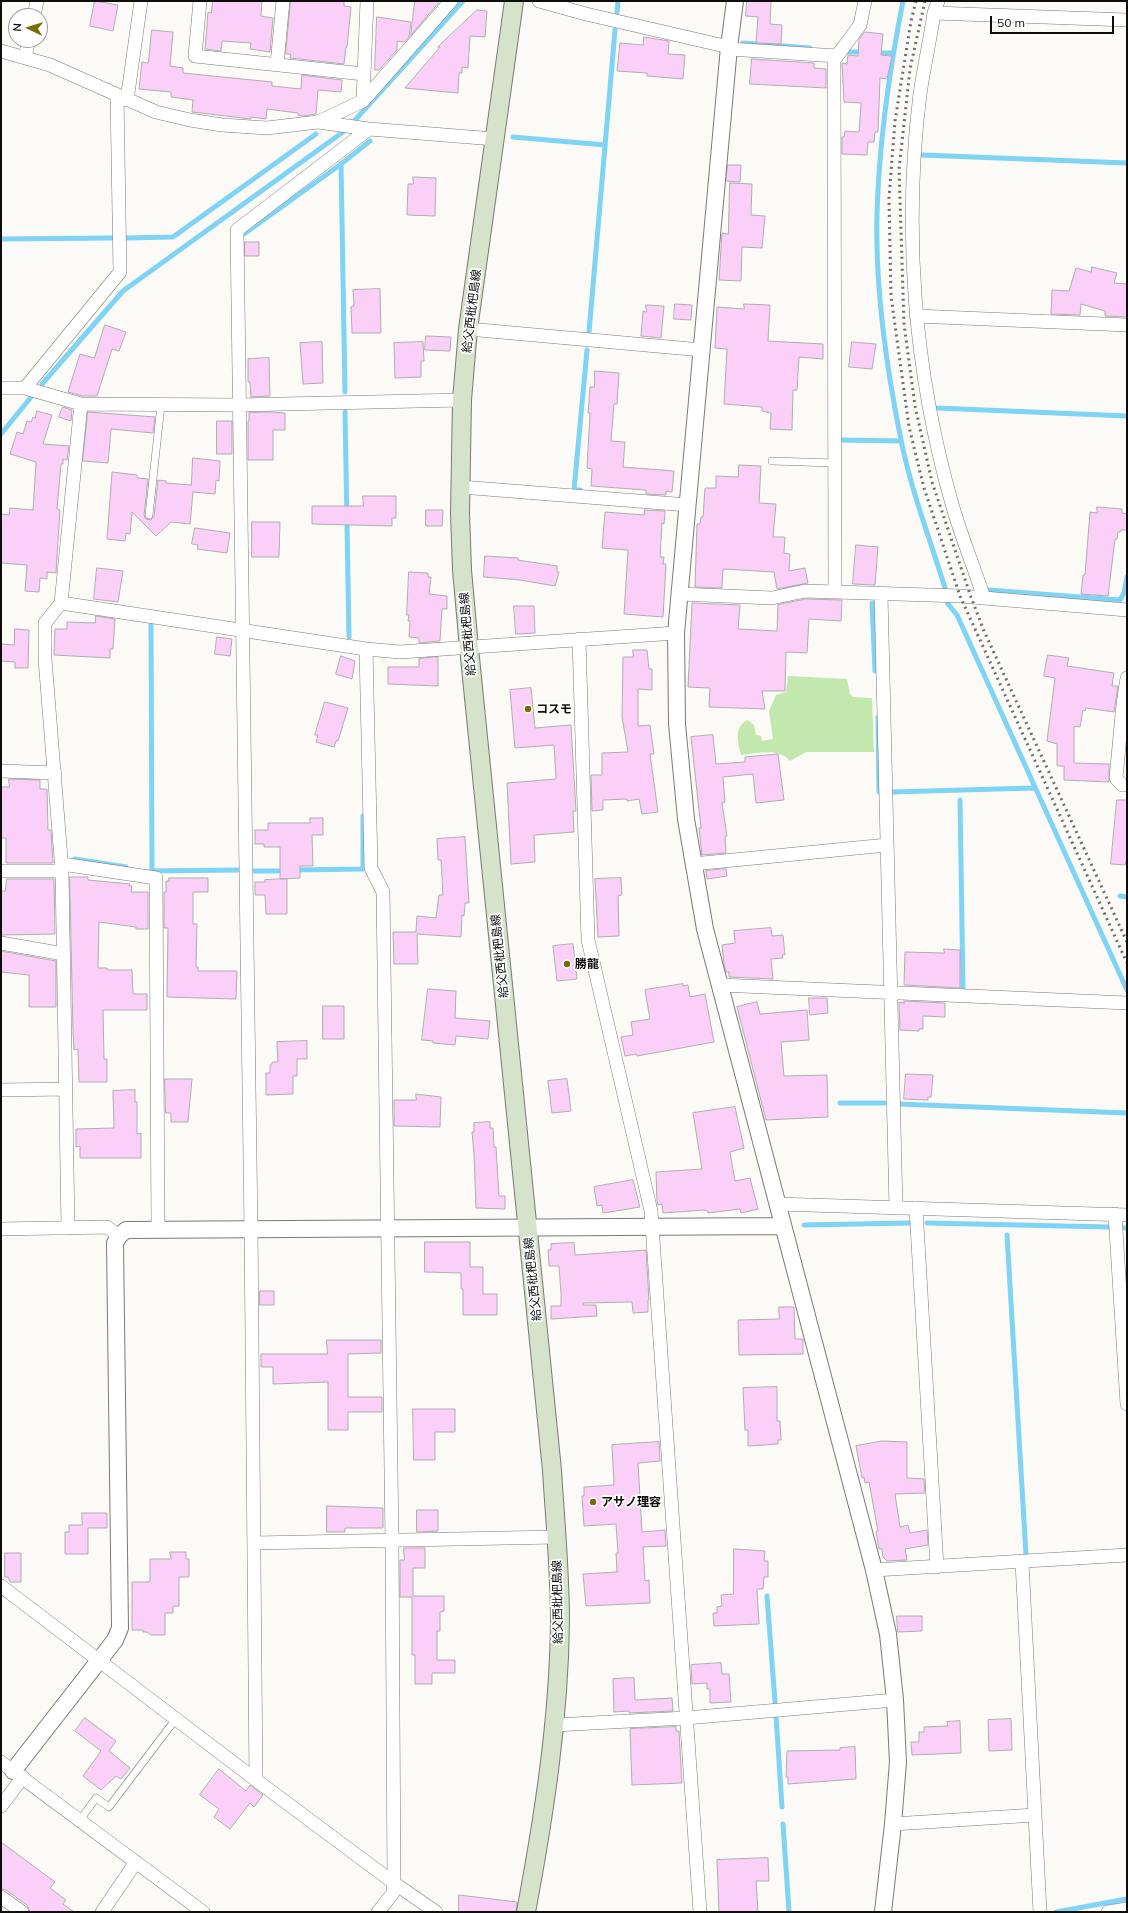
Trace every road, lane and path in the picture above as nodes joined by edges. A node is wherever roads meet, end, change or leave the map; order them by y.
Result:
1 (141, 1) edge
2 (200, 1) edge
3 (283, 1) edge
4 (367, 1) edge
5 (451, 1) edge
6 (514, 1) edge
7 (539, 1) edge
8 (735, 1) edge
9 (865, 1) edge
10 (936, 7) edge
11 (1127, 20) edge
12 (27, 48) edge
13 (729, 48) junction
14 (1, 51) edge
15 (838, 56) junction
16 (25, 58) junction
17 (277, 64) junction
18 (364, 74) junction
19 (122, 98) junction
20 (363, 101) junction
21 (318, 122) junction
22 (369, 129) junction
23 (495, 139) junction
24 (916, 316) junction
25 (1127, 325) edge
26 (468, 329) junction
27 (702, 350) junction
28 (1, 388) edge
29 (25, 388) junction
30 (462, 400) junction
31 (81, 404) junction
32 (162, 404) junction
33 (239, 405) junction
34 (772, 461) dead end
35 (834, 463) junction
36 (461, 487) junction
37 (688, 505) junction
38 (149, 515) dead end
39 (835, 592) junction
40 (680, 594) junction
41 (881, 595) junction
42 (984, 598) junction
43 (61, 603) junction
44 (1127, 610) edge
45 (242, 630) junction
46 (676, 633) junction
47 (579, 639) junction
48 (366, 648) junction
49 (469, 648) junction
50 (1127, 678) edge
51 (1123, 750) edge
52 (1, 771) edge
53 (55, 772) junction
54 (1127, 785) edge
55 (887, 845) junction
56 (693, 864) junction
57 (62, 868) junction
58 (1, 871) edge
59 (1, 943) edge
60 (64, 954) junction
61 (720, 984) junction
62 (890, 993) junction
63 (1127, 1003) edge
64 (66, 1089) junction
65 (1, 1090) edge
66 (777, 1204) junction
67 (896, 1208) junction
68 (916, 1208) junction
69 (1121, 1214) edge
70 (782, 1226) junction
71 (653, 1227) junction
72 (68, 1228) junction
73 (252, 1228) junction
74 (387, 1228) junction
75 (528, 1228) junction
76 (1, 1229) edge
77 (158, 1229) junction
78 (119, 1236) junction
79 (1127, 1404) edge
80 (556, 1537) junction
81 (392, 1541) junction
82 (254, 1543) junction
83 (1127, 1555) edge
84 (1022, 1562) junction
85 (937, 1567) junction
86 (874, 1570) junction
87 (1, 1586) edge
88 (98, 1662) junction
89 (895, 1700) junction
90 (686, 1718) junction
91 (175, 1720) junction
92 (555, 1725) junction
93 (12, 1770) edge
94 (256, 1780) junction
95 (1, 1806) edge
96 (1035, 1815) junction
97 (80, 1820) junction
98 (893, 1824) junction
99 (136, 1862) junction
100 (394, 1884) junction
101 (1, 1897) edge
102 (1127, 1909) edge
103 (22, 1912) edge
104 (102, 1912) edge
105 (203, 1912) edge
106 (378, 1912) edge
107 (436, 1912) edge
108 (526, 1912) edge
109 (700, 1912) edge
110 (884, 1912) edge
111 (1040, 1912) edge
112 (1108, 1912) edge

1 - 19 street
2 - 17 street
3 - 17 street
4 - 18 street
5 - 20 street
6 - 23 main road, 給父西枇杷島線
7 - 13 street
8 - 13 street
9 - 15 street
10 - 11 street
10 - 24 street
12 - 16 street
13 - 15 street
13 - 27 street
14 - 16 street
15 - 35 street
16 - 19 street
17 - 18 street
18 - 20 street
19 - 21 street
19 - 29 street
20 - 21 street
21 - 22 street
22 - 23 street
22 - 33 street
23 - 26 main road, 給父西枇杷島線
24 - 25 street
24 - 42 street
26 - 27 street
26 - 30 main road, 給父西枇杷島線
27 - 37 street
28 - 29 street
29 - 31 street
30 - 33 street
30 - 36 main road, 給父西枇杷島線
31 - 32 street
31 - 43 street
32 - 33 street
32 - 38 lane
33 - 45 street
34 - 35 lane
35 - 39 street
36 - 37 street
36 - 49 main road, 給父西枇杷島線
37 - 40 street
39 - 40 street
39 - 41 street
40 - 46 street
41 - 42 street
41 - 55 street
42 - 44 street
43 - 45 street
43 - 53 street
45 - 48 street
45 - 73 street
46 - 47 street
46 - 56 street
47 - 49 street
47 - 71 street
48 - 49 street
48 - 74 street
49 - 75 main road, 給父西枇杷島線
50 - 51 street
51 - 54 street
52 - 53 street
53 - 57 street
55 - 56 street
55 - 62 street
56 - 61 street
57 - 58 street
57 - 60 street
57 - 77 street
59 - 60 street
60 - 64 street
61 - 62 street
61 - 66 street
62 - 63 street
62 - 67 street
64 - 65 street
64 - 72 street
66 - 67 street
66 - 70 street
67 - 68 street
68 - 69 street
68 - 85 street
69 - 79 street
70 - 71 street
70 - 86 street
71 - 75 street
71 - 90 street
72 - 76 street
72 - 78 street
73 - 74 street
73 - 77 street
73 - 82 street
74 - 75 street
74 - 81 street
75 - 80 main road, 給父西枇杷島線
77 - 78 street
78 - 88 street
80 - 81 street
80 - 92 main road, 給父西枇杷島線
81 - 82 street
81 - 100 street
82 - 94 street
83 - 84 street
84 - 85 street
84 - 96 street
85 - 86 street
86 - 89 street
87 - 88 street
88 - 91 street
88 - 93 street
89 - 90 street
89 - 98 street
90 - 92 street
90 - 109 street
91 - 94 street
91 - 97 lane
92 - 108 main road, 給父西枇杷島線
93 - 95 street
93 - 97 street
94 - 100 street
96 - 98 street
96 - 111 street
97 - 99 street
98 - 110 street
99 - 104 street
99 - 105 street
100 - 106 street
100 - 107 street
101 - 103 street
102 - 112 street

